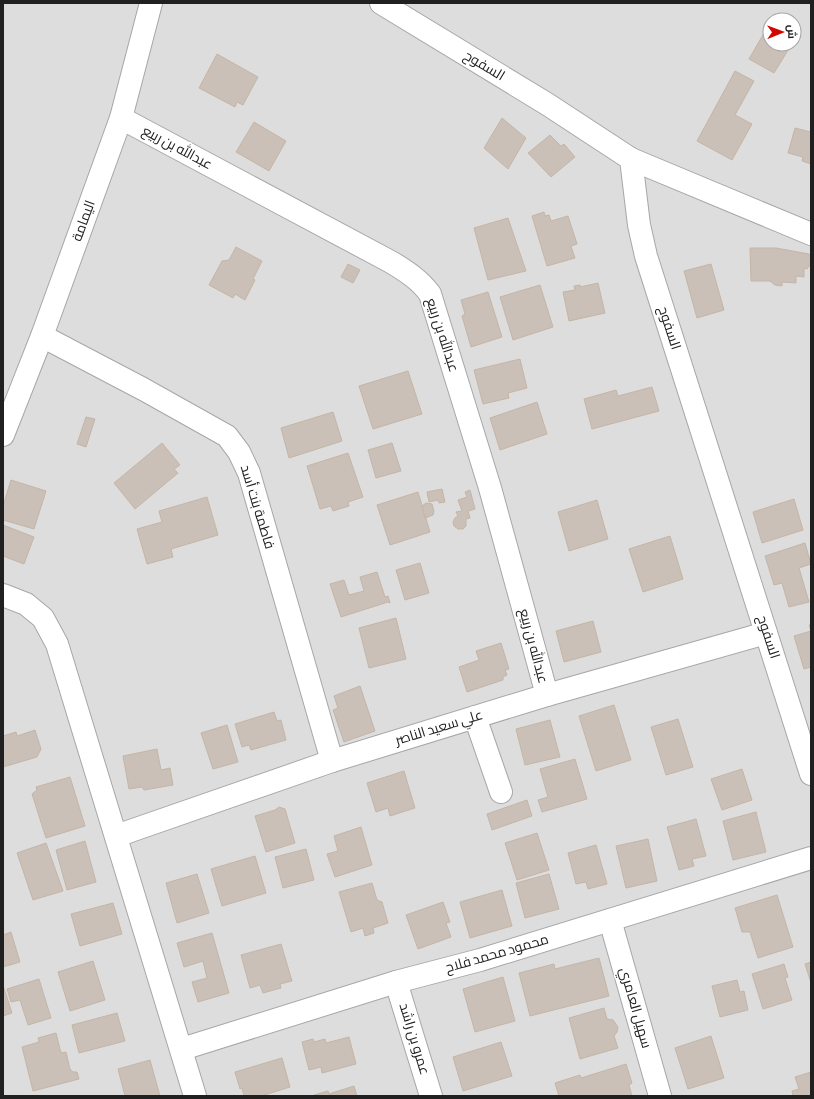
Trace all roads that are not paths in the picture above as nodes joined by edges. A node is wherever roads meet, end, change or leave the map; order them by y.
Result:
1 (151, 3) edge
2 (381, 3) edge
3 (121, 118) junction
4 (631, 159) junction
5 (811, 234) edge
6 (42, 336) junction
7 (3, 434) edge
8 (3, 595) edge
9 (766, 633) junction
10 (547, 696) junction
11 (475, 717) junction
12 (332, 761) junction
13 (811, 774) edge
14 (500, 792) dead end
15 (116, 836) junction
16 (811, 858) edge
17 (610, 920) junction
18 (396, 982) junction
19 (182, 1049) junction
20 (195, 1096) edge
21 (431, 1096) edge
22 (660, 1096) edge

1 - 3 street, اليمامة
2 - 4 street, السفوح
3 - 6 street, اليمامة
3 - 10 street, عبدالله بن ربيع
4 - 5 street
4 - 9 street, السفوح
6 - 7 street, اليمامة
6 - 12 street, فاطمة بنت أسد
8 - 15 street
9 - 10 street, علي سعيد الناصر
9 - 13 street, السفوح
10 - 11 street, علي سعيد الناصر
11 - 12 street, علي سعيد الناصر
11 - 14 street
12 - 15 street, علي سعيد الناصر
15 - 19 street
16 - 17 street, محمود محمد فلاح
17 - 18 street, محمود محمد فلاح
17 - 22 street, سهيل العامري
18 - 19 street, محمود محمد فلاح
18 - 21 street, عمرو بن راشد
19 - 20 street

